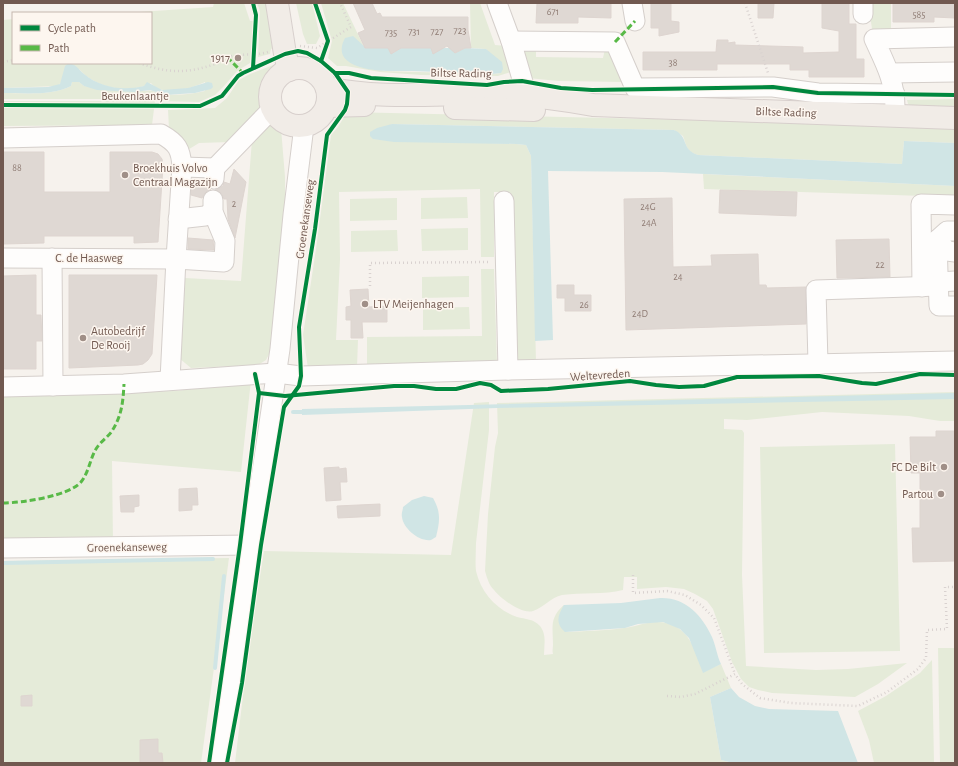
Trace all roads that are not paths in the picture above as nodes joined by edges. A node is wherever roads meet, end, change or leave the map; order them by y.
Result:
1 (277, 3) edge
2 (287, 3) edge
3 (497, 3) edge
4 (955, 37) edge
5 (511, 41) junction
6 (295, 69) junction
7 (955, 72) edge
8 (890, 73) junction
9 (895, 94) junction
10 (327, 96) junction
11 (528, 103) junction
12 (272, 109) junction
13 (895, 116) junction
14 (955, 118) edge
15 (297, 126) junction
16 (3, 138) edge
17 (182, 167) junction
18 (504, 201) dead end
19 (955, 205) edge
20 (178, 219) junction
21 (955, 231) edge
22 (937, 240) junction
23 (955, 252) edge
24 (3, 258) edge
25 (52, 258) junction
26 (176, 259) junction
27 (939, 284) edge
28 (955, 306) edge
29 (955, 361) edge
30 (818, 363) junction
31 (508, 370) junction
32 (276, 373) junction
33 (170, 380) junction
34 (53, 386) junction
35 (3, 387) edge
36 (251, 545) junction
37 (3, 548) edge
38 (219, 763) edge

1 - 6 main road
2 - 6 main road
3 - 5 street
4 - 8 street
5 - 9 street
5 - 11 street
6 - 10 main road
6 - 12 main road
7 - 8 street
8 - 9 street
9 - 13 street
10 - 11 main road, Biltse Rading
10 - 15 main road
11 - 13 main road, Biltse Rading
12 - 15 main road
12 - 17 street
13 - 14 main road, Biltse Rading
15 - 32 street, Groenekanseweg
16 - 17 street
17 - 20 street
18 - 31 street
19 - 27 street
20 - 26 street
20 - 26 street, C. de Haasweg
21 - 22 street
22 - 23 street
22 - 27 street
24 - 25 street, C. de Haasweg
25 - 26 street, C. de Haasweg
25 - 34 street
26 - 33 street
27 - 28 street
27 - 30 street
29 - 30 street, Weltevreden
30 - 31 street, Weltevreden
31 - 32 street, Weltevreden
32 - 33 street, Weltevreden
32 - 36 street, Groenekanseweg
33 - 34 street
34 - 35 street
36 - 37 street, Groenekanseweg
36 - 38 street, Groenekanseweg

